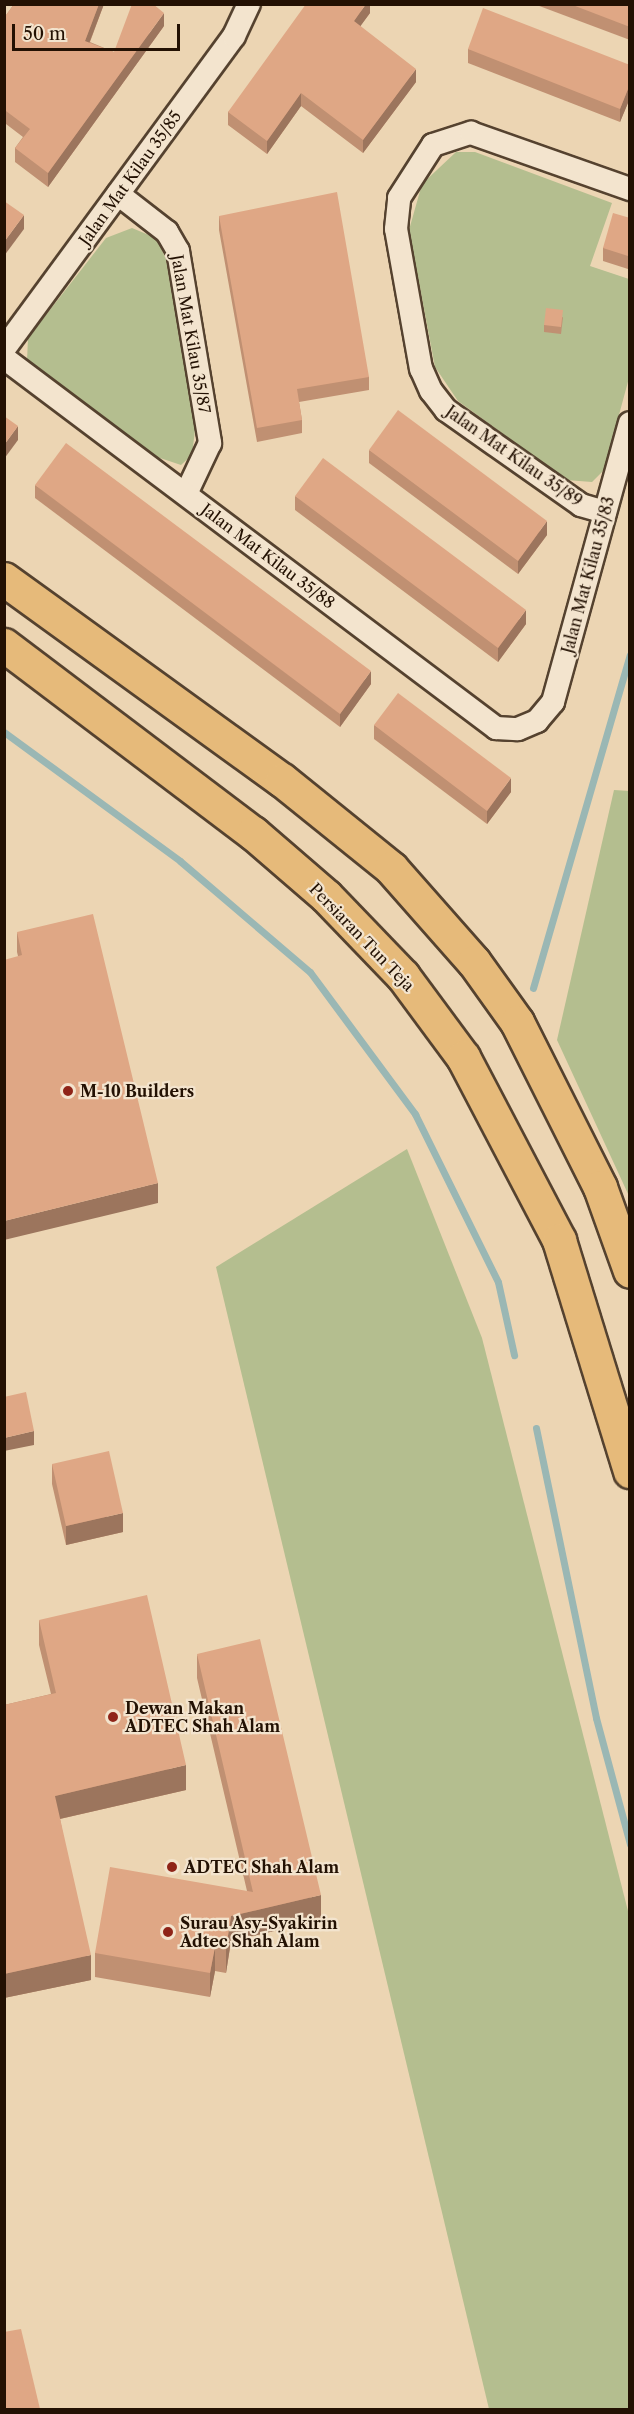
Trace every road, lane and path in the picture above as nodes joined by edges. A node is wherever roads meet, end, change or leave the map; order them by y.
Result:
1 (249, 4) edge
2 (630, 189) edge
3 (118, 194) junction
4 (4, 349) edge
5 (4, 358) edge
6 (630, 423) edge
7 (186, 494) junction
8 (605, 512) junction
9 (4, 579) edge
10 (4, 645) edge
11 (537, 721) joint
12 (630, 1271) edge
13 (630, 1471) edge

1 - 3 street, Jalan Mat Kilau 35/85
2 - 8 street, Jalan Mat Kilau 35/89
3 - 4 street, Jalan Mat Kilau 35/85
3 - 7 street, Jalan Mat Kilau 35/87
5 - 7 street, Jalan Mat Kilau 35/88
6 - 8 street, Jalan Mat Kilau 35/83
7 - 11 street, Jalan Mat Kilau 35/88
8 - 11 street, Jalan Mat Kilau 35/83
9 - 12 main road
10 - 13 main road, Persiaran Tun Teja

